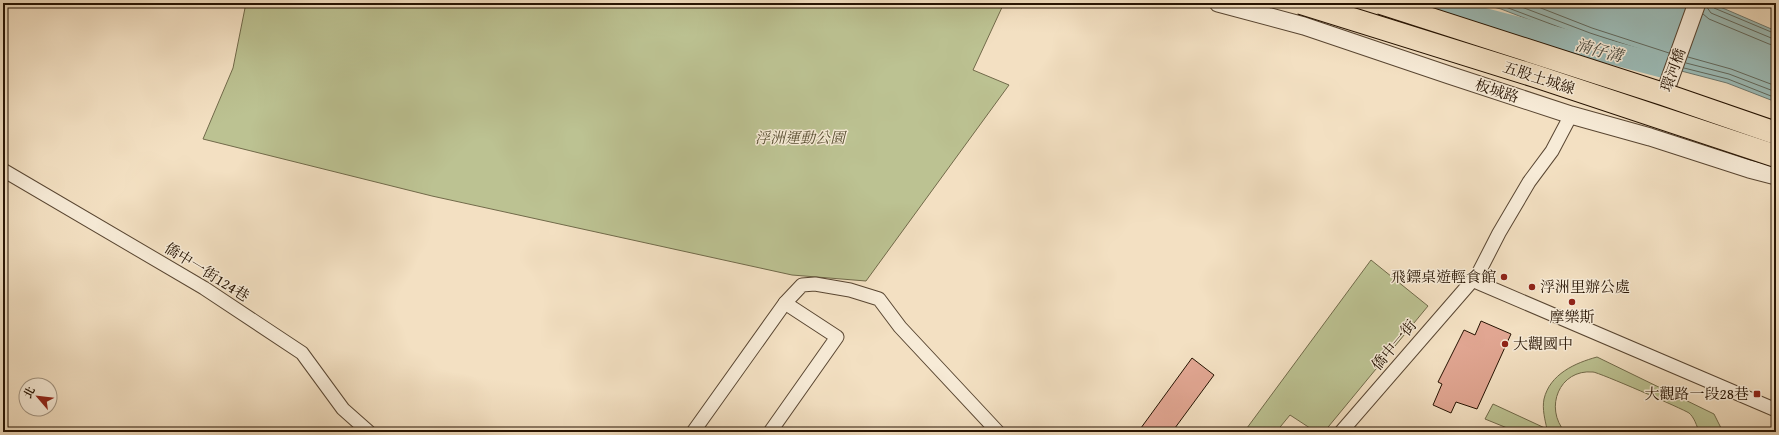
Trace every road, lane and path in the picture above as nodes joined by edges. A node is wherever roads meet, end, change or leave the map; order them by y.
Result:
1 (1218, 3) edge
2 (1301, 3) edge
3 (1382, 3) edge
4 (1697, 3) edge
5 (1571, 115) junction
6 (1776, 133) edge
7 (1650, 136) junction
8 (1776, 156) edge
9 (3, 170) edge
10 (1776, 176) edge
11 (1472, 280) junction
12 (785, 303) junction
13 (1776, 410) edge
14 (369, 432) edge
15 (693, 432) edge
16 (770, 432) edge
17 (998, 432) edge
18 (1341, 432) edge

1 - 5 street, 板城路
2 - 8 highway, 五股土城線, bridge
3 - 6 highway, 五股土城線, bridge
4 - 7 street, 環河橋, bridge
5 - 7 street, 板城路
5 - 11 street
7 - 10 street, 板城路
9 - 14 street, 僑中一街124巷
11 - 13 street
11 - 18 street, 僑中一街
12 - 15 street
12 - 16 street
12 - 17 street

